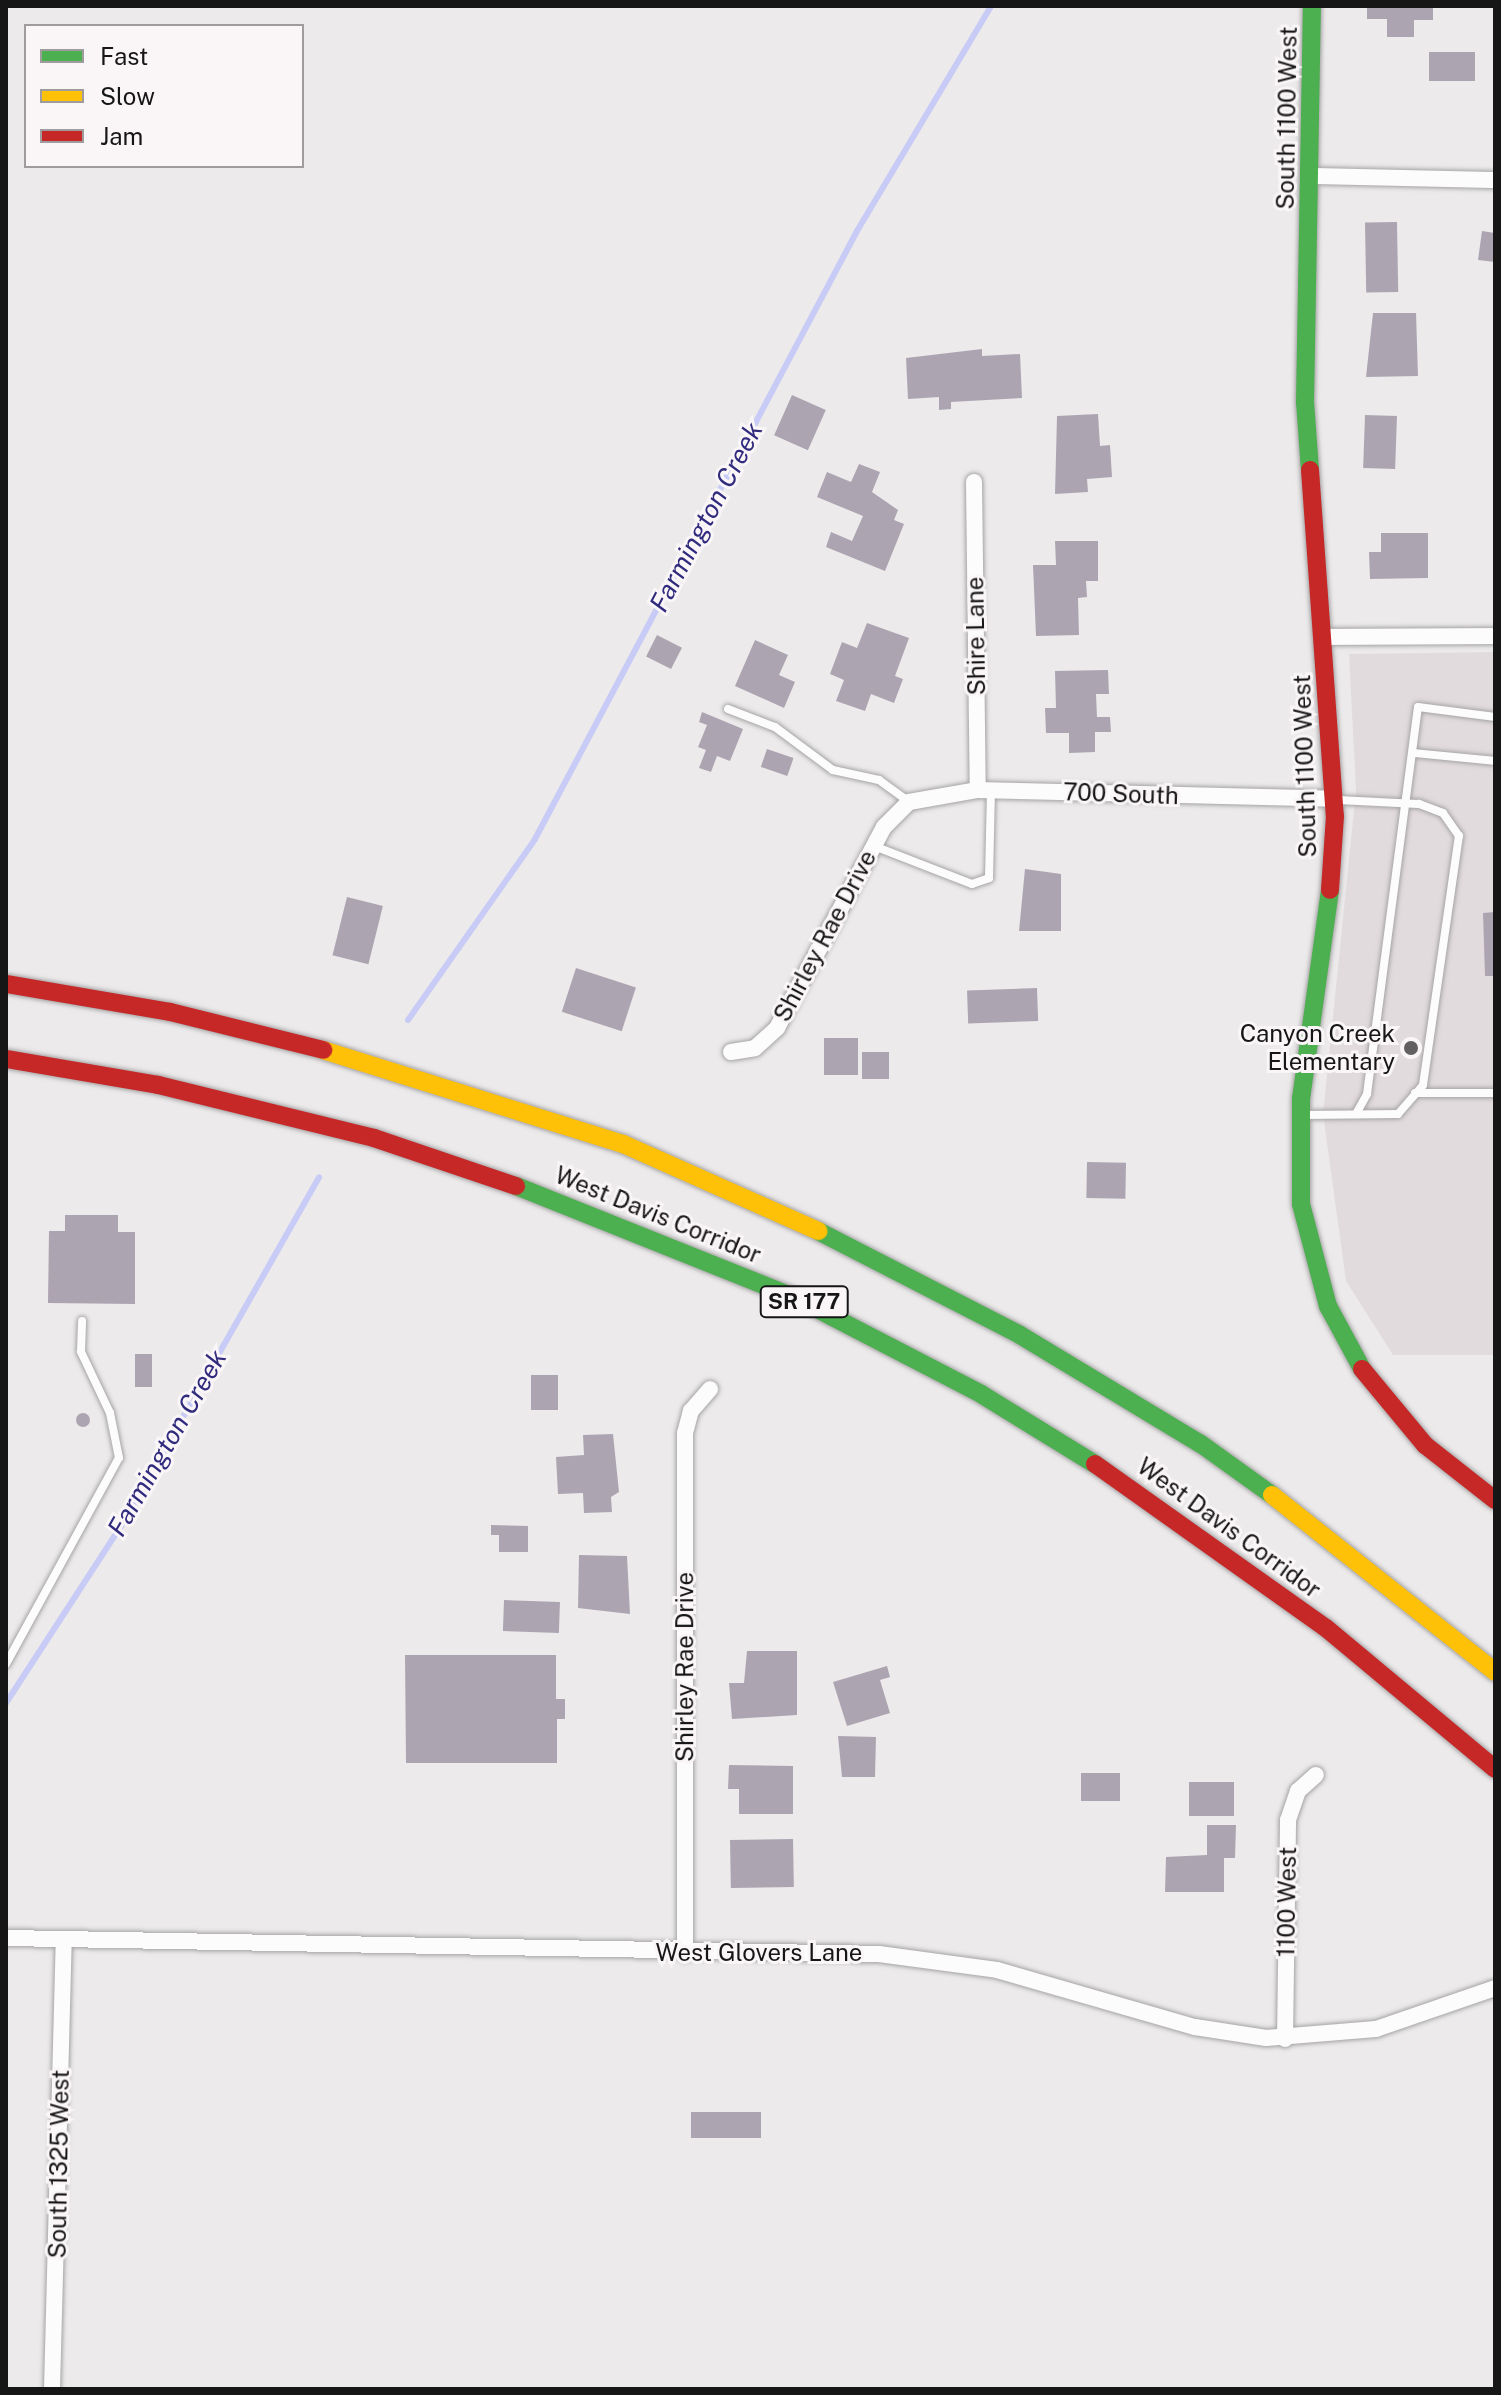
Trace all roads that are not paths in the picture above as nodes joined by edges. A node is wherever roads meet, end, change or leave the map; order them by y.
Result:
1 (1312, 6) edge
2 (1312, 176) junction
3 (1495, 180) edge
4 (974, 482) dead end
5 (1495, 636) edge
6 (1323, 637) junction
7 (728, 709) dead end
8 (1495, 717) edge
9 (1414, 753) junction
10 (1495, 761) edge
11 (984, 790) junction
12 (1335, 799) junction
13 (909, 802) junction
14 (1407, 804) junction
15 (873, 846) junction
16 (6, 984) edge
17 (731, 1052) dead end
18 (6, 1059) edge
19 (1415, 1093) junction
20 (1495, 1093) edge
21 (1356, 1114) junction
22 (1300, 1115) junction
23 (82, 1321) dead end
24 (710, 1389) dead end
25 (1495, 1500) edge
26 (6, 1664) edge
27 (1495, 1672) edge
28 (1495, 1769) edge
29 (1316, 1775) dead end
30 (6, 1938) edge
31 (64, 1939) junction
32 (685, 1953) junction
33 (1495, 1988) edge
34 (1285, 2039) junction
35 (52, 2389) edge

1 - 2 main road, South 1100 West
2 - 3 street
2 - 6 main road, South 1100 West
4 - 11 street, Shire Lane
5 - 6 street
6 - 12 main road, South 1100 West
7 - 13 lane
8 - 9 lane
9 - 10 lane
9 - 14 lane
11 - 12 street, 700 South
11 - 13 street, 700 South
11 - 15 lane
12 - 14 lane
12 - 22 main road, South 1100 West
13 - 15 street, Shirley Rae Drive
14 - 19 lane
14 - 21 lane
15 - 17 street, Shirley Rae Drive
16 - 27 main road, West Davis Corridor / SR 177
18 - 28 main road, West Davis Corridor / SR 177
19 - 20 lane
19 - 21 lane
21 - 22 lane
22 - 25 main road, South 1100 West
23 - 26 lane
24 - 32 street, Shirley Rae Drive
29 - 34 street, 1100 West
30 - 31 street, West Glovers Lane
31 - 32 street, West Glovers Lane
31 - 35 street, South 1325 West
32 - 34 street, West Glovers Lane
33 - 34 street, West Glovers Lane

